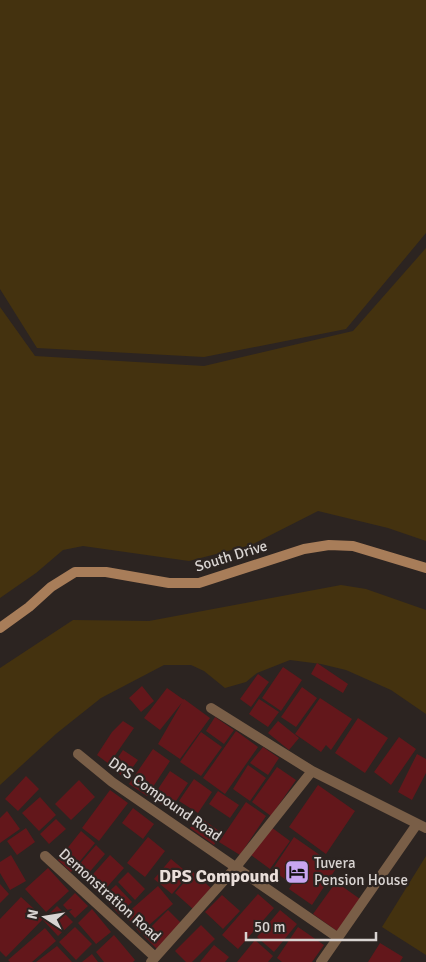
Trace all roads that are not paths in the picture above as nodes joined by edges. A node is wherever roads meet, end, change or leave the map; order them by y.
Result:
1 (426, 568) edge
2 (0, 628) edge
3 (211, 708) dead end
4 (78, 754) dead end
5 (312, 771) junction
6 (422, 826) edge
7 (45, 856) dead end
8 (236, 867) junction
9 (337, 937) junction
10 (153, 959) edge
11 (321, 962) edge

1 - 2 main road, South Drive
3 - 5 street
4 - 8 street, DPS Compound Road
5 - 6 street
5 - 8 street
6 - 9 street
7 - 10 street, Demonstration Road
8 - 9 street, DPS Compound Road
8 - 10 street
9 - 11 street

